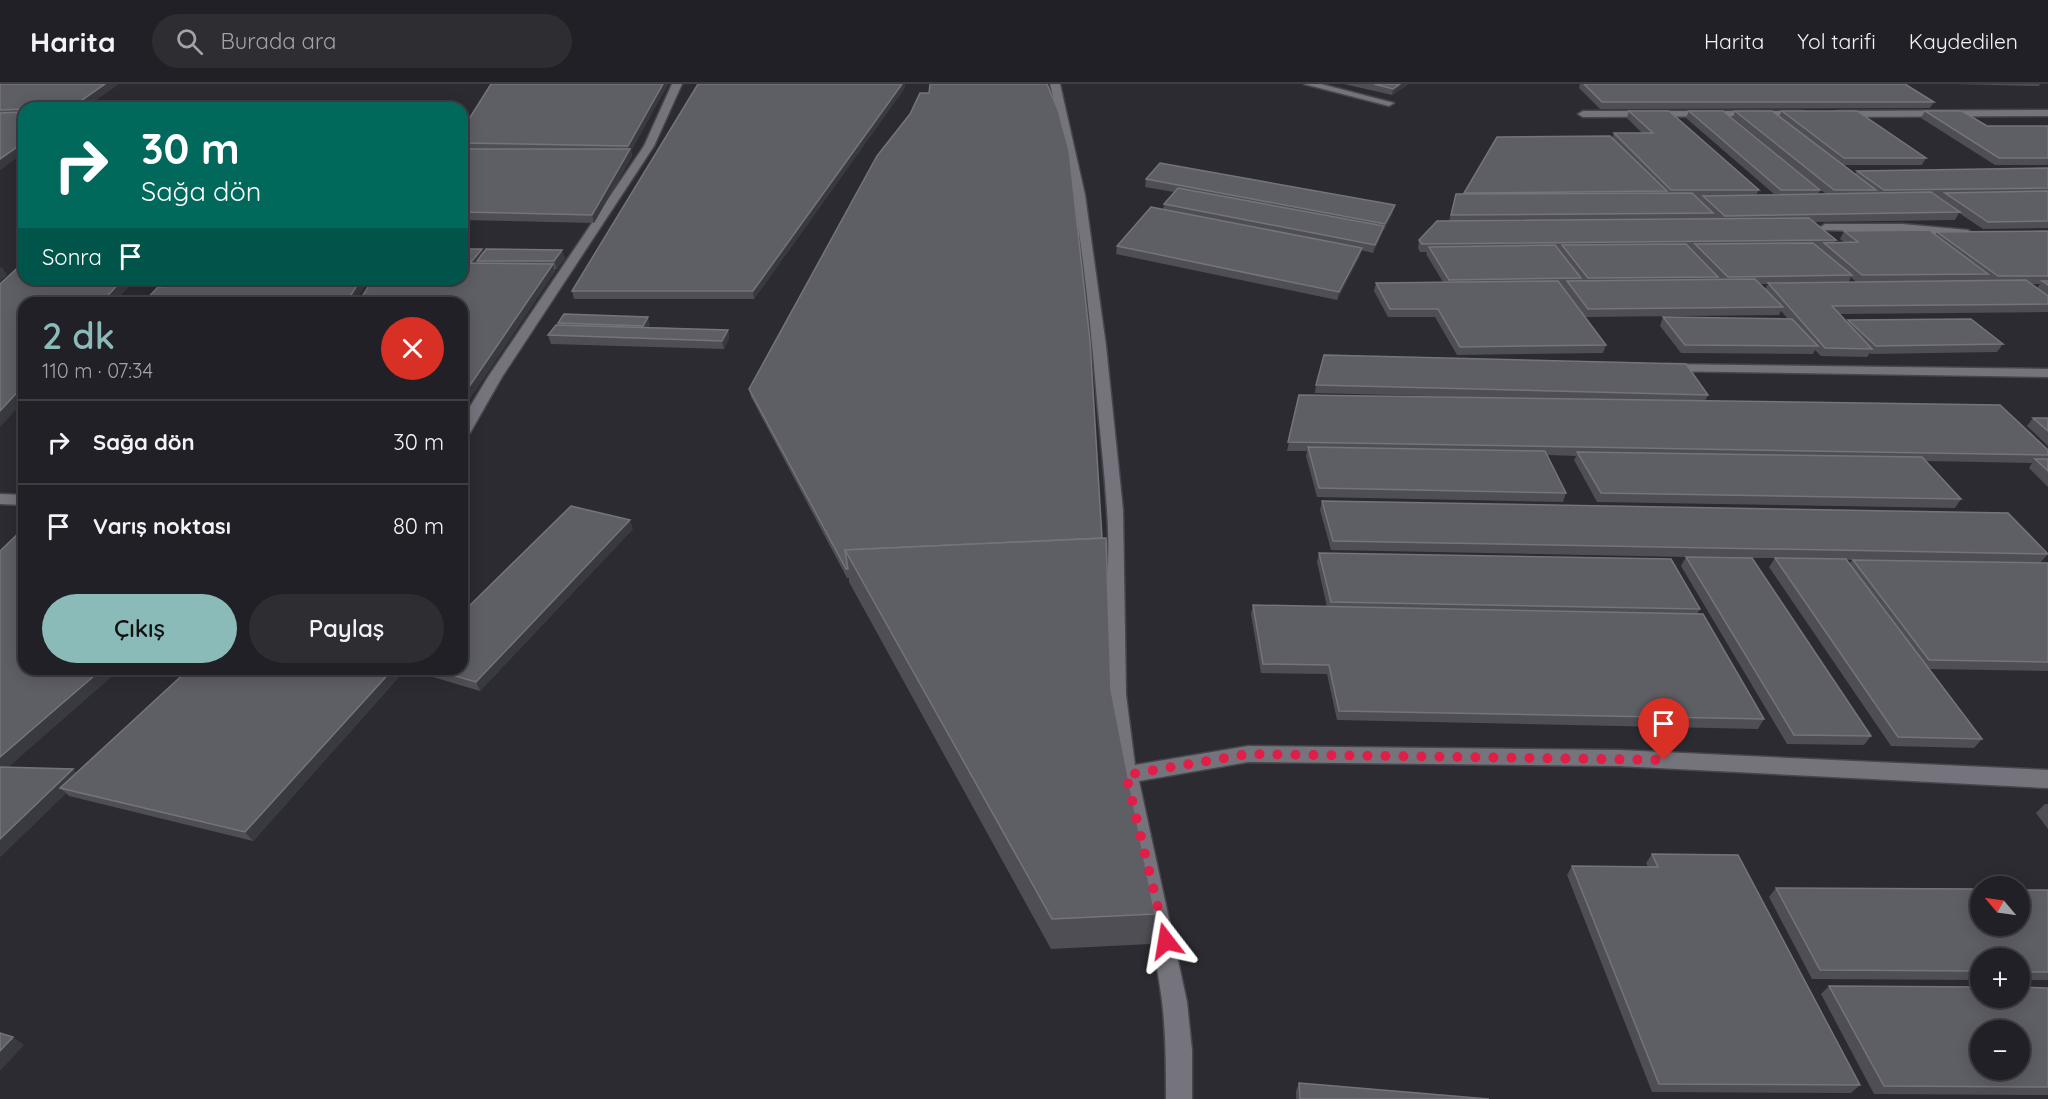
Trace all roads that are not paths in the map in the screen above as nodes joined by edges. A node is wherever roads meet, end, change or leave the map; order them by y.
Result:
1 (677, 84) edge
2 (1055, 84) edge
3 (1309, 84) edge
4 (1389, 103) dead end
5 (2048, 113) edge
6 (1583, 114) dead end
7 (1809, 114) edge
8 (1821, 114) edge
9 (1825, 228) edge
10 (1976, 234) edge
11 (1646, 367) edge
12 (2048, 373) edge
13 (468, 423) edge
14 (0, 499) edge
15 (18, 500) edge
16 (1126, 775) junction
17 (2048, 779) edge
18 (1179, 1099) edge

1 - 13 street
2 - 16 street
3 - 4 street
5 - 8 street
6 - 7 street
9 - 10 street
11 - 12 street
14 - 15 street
16 - 17 street
16 - 18 street

